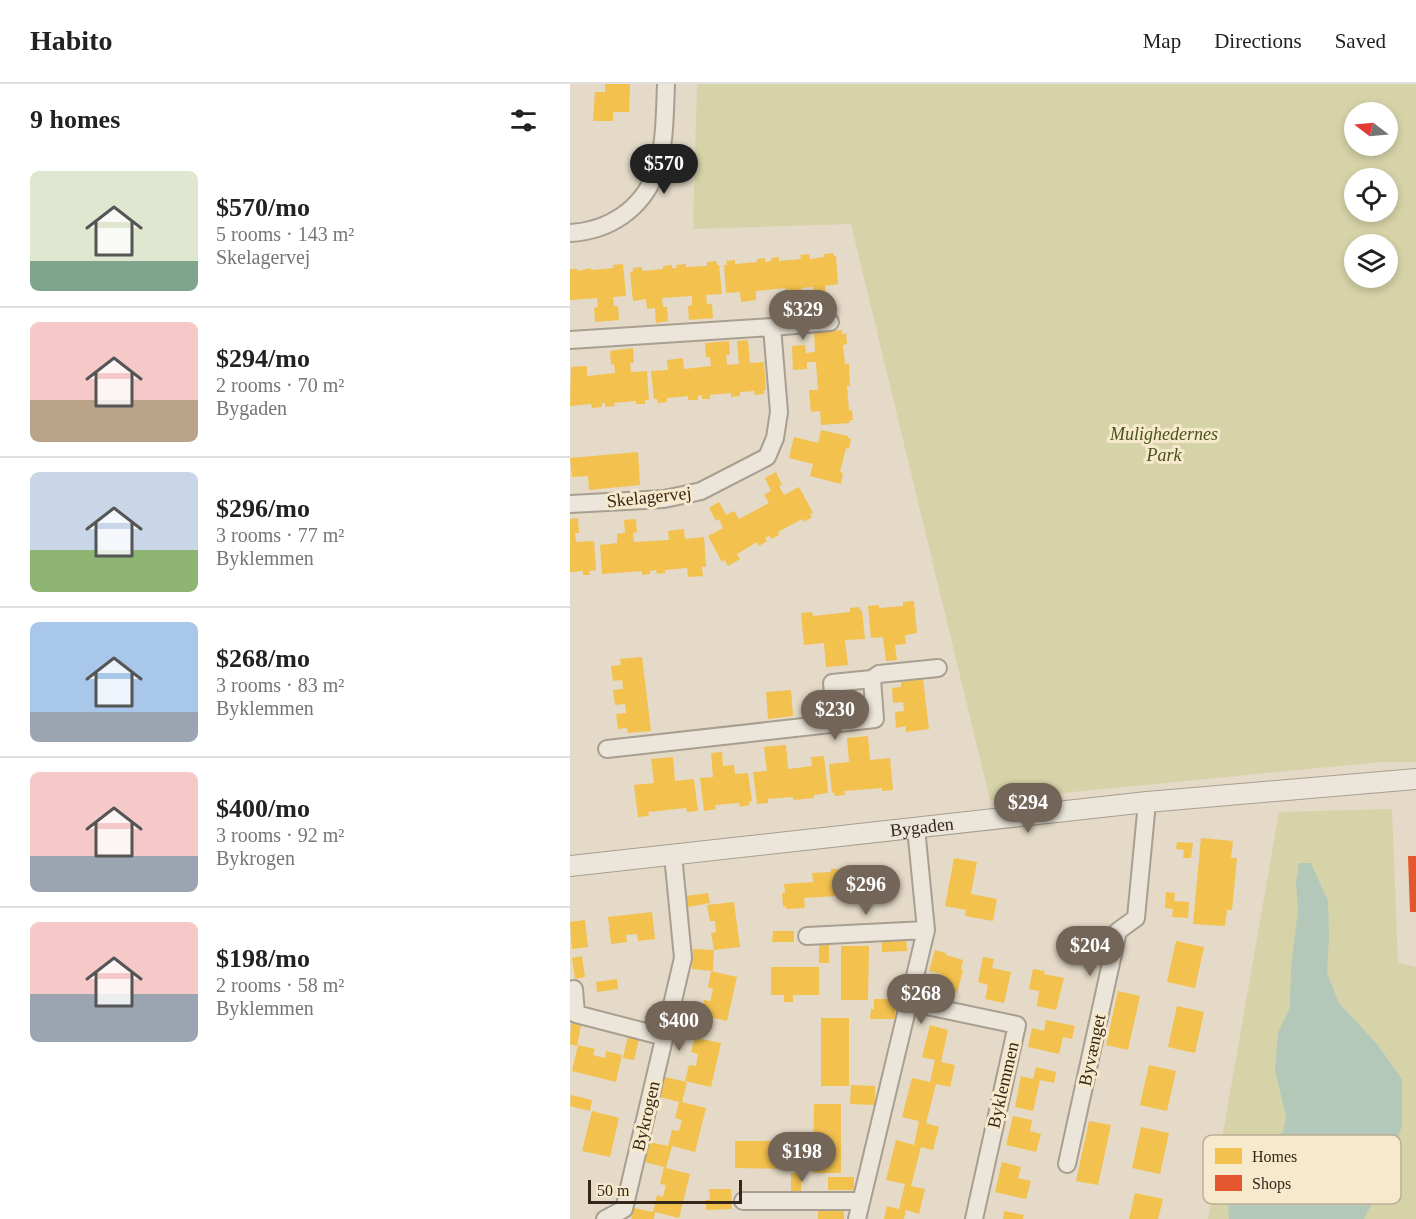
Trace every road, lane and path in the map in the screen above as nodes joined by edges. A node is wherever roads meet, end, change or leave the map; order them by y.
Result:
1 (666, 84) edge
2 (570, 233) edge
3 (830, 321) dead end
4 (772, 327) junction
5 (570, 340) edge
6 (570, 504) edge
7 (938, 668) dead end
8 (872, 679) junction
9 (836, 723) junction
10 (607, 749) dead end
11 (1416, 779) edge
12 (1147, 802) junction
13 (915, 828) junction
14 (673, 855) junction
15 (570, 866) edge
16 (926, 930) junction
17 (807, 936) dead end
18 (574, 989) dead end
19 (908, 1002) junction
20 (665, 1037) junction
21 (1067, 1164) dead end
22 (743, 1201) dead end
23 (861, 1201) junction
24 (605, 1219) edge
25 (857, 1219) edge
26 (974, 1219) edge

1 - 2 street
3 - 4 street
4 - 5 street
4 - 6 street, Skelagervej
7 - 8 street
8 - 9 street
8 - 9 street
9 - 10 street
11 - 12 street, Bygaden
12 - 13 street, Bygaden
12 - 21 street, Byvænget
13 - 14 street, Bygaden
13 - 16 street
14 - 15 street, Bygaden
14 - 20 street, Bykrogen
16 - 17 street
16 - 19 street
18 - 20 street
19 - 23 street
19 - 26 street, Byklemmen
20 - 24 street, Bykrogen
22 - 23 street
23 - 25 street

